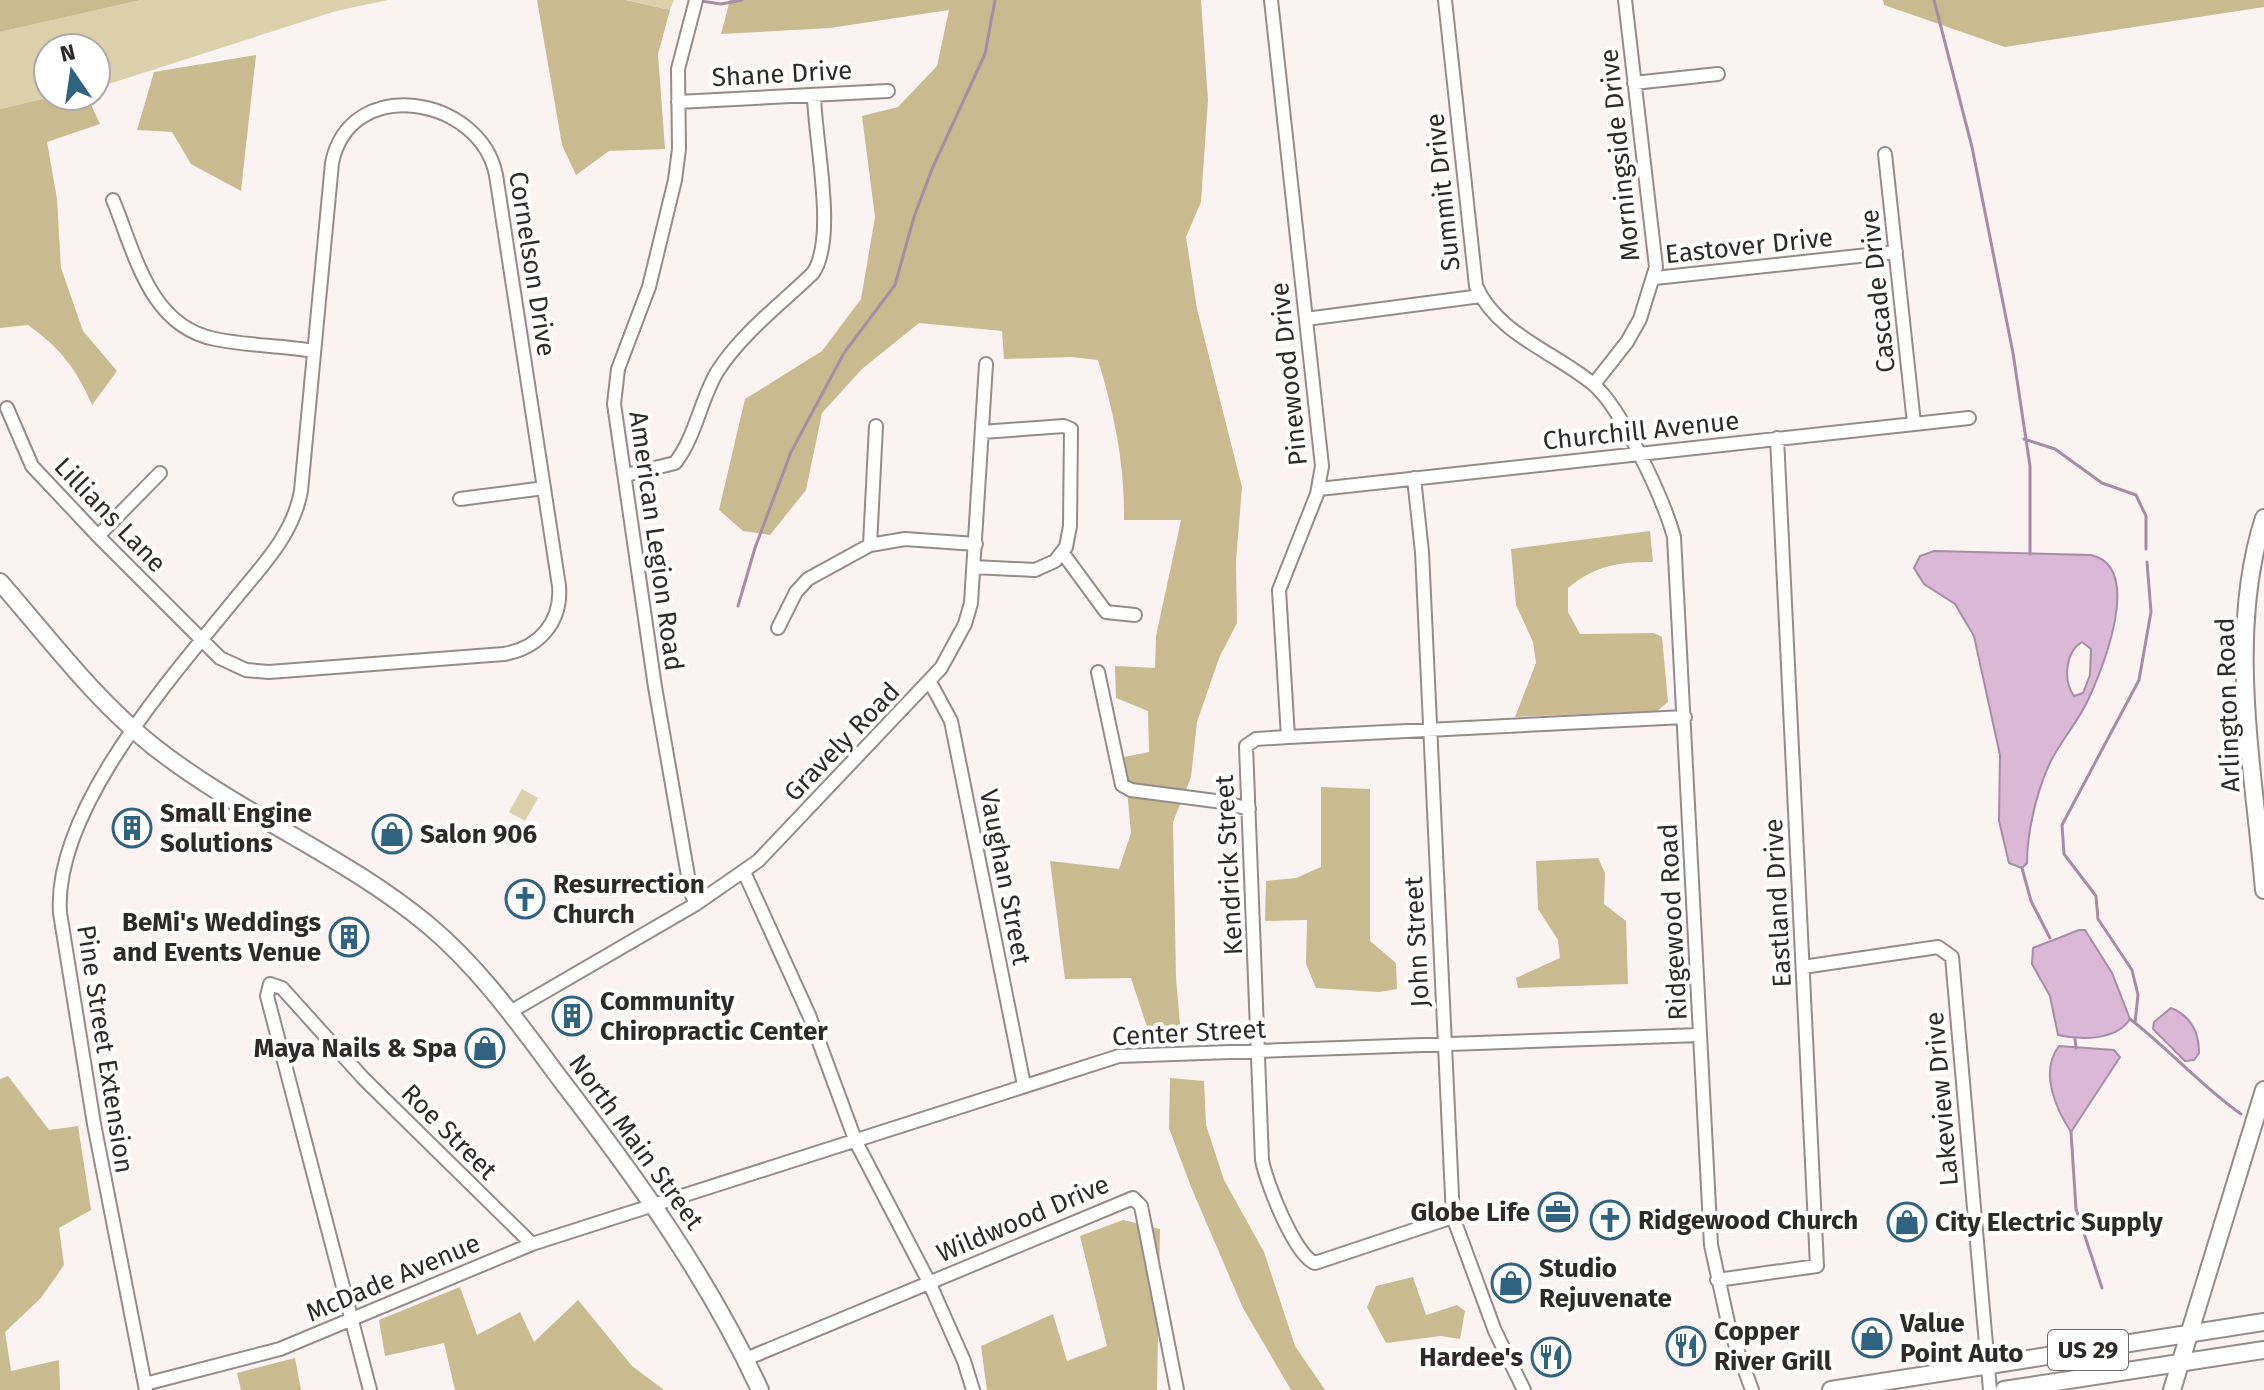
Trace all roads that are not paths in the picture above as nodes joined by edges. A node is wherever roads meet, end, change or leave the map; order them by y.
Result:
1 (1271, 0) edge
2 (1445, 0) edge
3 (1625, 0) edge
4 (694, 5) edge
5 (1718, 74) dead end
6 (1634, 83) junction
7 (888, 91) dead end
8 (814, 96) junction
9 (678, 102) junction
10 (1885, 154) dead end
11 (113, 200) dead end
12 (1896, 252) junction
13 (1655, 278) junction
14 (1481, 296) junction
15 (1306, 319) junction
16 (314, 351) junction
17 (986, 364) dead end
18 (1594, 384) junction
19 (7, 408) dead end
20 (1969, 418) dead end
21 (1914, 423) junction
22 (876, 426) dead end
23 (982, 432) junction
24 (1777, 438) junction
25 (1638, 454) junction
26 (160, 473) dead end
27 (626, 475) junction
28 (1414, 478) junction
29 (544, 488) junction
30 (1319, 489) junction
31 (460, 499) dead end
32 (2264, 518) edge
33 (98, 536) junction
34 (976, 544) junction
35 (870, 545) junction
36 (1062, 552) junction
37 (974, 567) junction
38 (0, 582) edge
39 (1135, 615) dead end
40 (778, 628) dead end
41 (202, 640) junction
42 (1098, 672) dead end
43 (930, 682) junction
44 (1685, 717) junction
45 (133, 729) junction
46 (1430, 729) junction
47 (1288, 737) junction
48 (1249, 809) junction
49 (2263, 870) edge
50 (744, 872) junction
51 (2264, 890) edge
52 (696, 904) junction
53 (1803, 967) junction
54 (510, 1012) junction
55 (1700, 1035) junction
56 (1444, 1044) junction
57 (1260, 1051) junction
58 (1024, 1085) junction
59 (2264, 1090) edge
60 (856, 1142) junction
61 (655, 1204) junction
62 (1453, 1217) junction
63 (532, 1244) junction
64 (1717, 1280) junction
65 (929, 1282) junction
66 (350, 1320) junction
67 (2264, 1322) edge
68 (2189, 1334) junction
69 (2264, 1350) edge
70 (746, 1359) junction
71 (2180, 1362) junction
72 (1987, 1366) junction
73 (145, 1387) edge
74 (370, 1390) edge
75 (760, 1390) edge
76 (973, 1390) edge
77 (1177, 1390) edge
78 (1524, 1390) edge
79 (1752, 1390) edge
80 (1831, 1390) edge
81 (1990, 1390) edge
82 (2004, 1390) edge
83 (2172, 1390) edge

1 - 15 street, Pinewood Drive
2 - 14 street, Summit Drive
3 - 6 street, Morningside Drive
4 - 9 street, American Legion Road
5 - 6 street
6 - 13 street, Morningside Drive
7 - 8 street, Shane Drive
8 - 9 street, Shane Drive
8 - 27 street
9 - 27 street, American Legion Road
10 - 12 street, Cascade Drive
11 - 16 street
12 - 13 street, Eastover Drive
12 - 21 street, Cascade Drive
13 - 18 street, Morningside Drive
14 - 15 street
14 - 18 street, Summit Drive
15 - 30 street, Pinewood Drive
16 - 29 street, Cornelson Drive
16 - 41 street, Cornelson Drive
17 - 23 street, Gravely Road
18 - 25 street, Summit Drive
19 - 33 street, Lillians Lane
20 - 21 street, Churchill Avenue
21 - 24 street, Churchill Avenue
22 - 35 street
23 - 34 street, Gravely Road
23 - 36 street
24 - 25 street, Churchill Avenue
24 - 53 street, Eastland Drive
25 - 28 street, Churchill Avenue
25 - 44 street, Ridgewood Road
26 - 33 street
27 - 52 street, American Legion Road
28 - 30 street, Churchill Avenue
28 - 46 street, John Street
29 - 31 street
29 - 41 street, Cornelson Drive
30 - 47 street, Pinewood Drive
32 - 49 main road, Arlington Road
33 - 41 street, Lillians Lane
34 - 35 street
34 - 37 street, Gravely Road
35 - 40 street
36 - 37 street
36 - 39 street
37 - 43 street, Gravely Road
38 - 45 main road, North Main Street
41 - 45 street, Cornelson Drive
42 - 48 street
43 - 50 street, Gravely Road
43 - 58 street, Vaughan Street
44 - 46 street, Kendrick Street
44 - 55 street, Ridgewood Road
45 - 54 main road, North Main Street
45 - 73 street, Pine Street Extension
46 - 47 street, Kendrick Street
46 - 56 street, John Street
47 - 48 street, Kendrick Street
48 - 57 street, Kendrick Street
49 - 51 main road, Arlington Road
50 - 52 street, Gravely Road
50 - 60 street
52 - 54 street, Gravely Road
53 - 64 street, Eastland Drive
53 - 72 street, Lakeview Drive
54 - 61 main road, North Main Street
55 - 56 street, Center Street
55 - 64 street, Ridgewood Road
56 - 57 street, Center Street
56 - 62 street, John Street
57 - 58 street, Center Street
57 - 62 street, Kendrick Street
58 - 60 street, Center Street
59 - 68 main road
60 - 61 street, Center Street
60 - 65 street
61 - 63 street, McDade Avenue
61 - 70 main road, North Main Street
62 - 78 street, John Street
63 - 66 street, McDade Avenue
63 - 66 street, Roe Street
64 - 79 street, Ridgewood Road
65 - 70 street, Wildwood Drive
65 - 76 street
65 - 77 street, Wildwood Drive
66 - 73 street, McDade Avenue
66 - 74 street
67 - 68 main road, US 29
68 - 71 main road
68 - 72 main road, US 29
69 - 71 main road, US 29
70 - 75 main road, North Main Street
71 - 82 main road, US 29
71 - 83 main road
72 - 80 main road, US 29
72 - 81 street, Lakeview Drive

